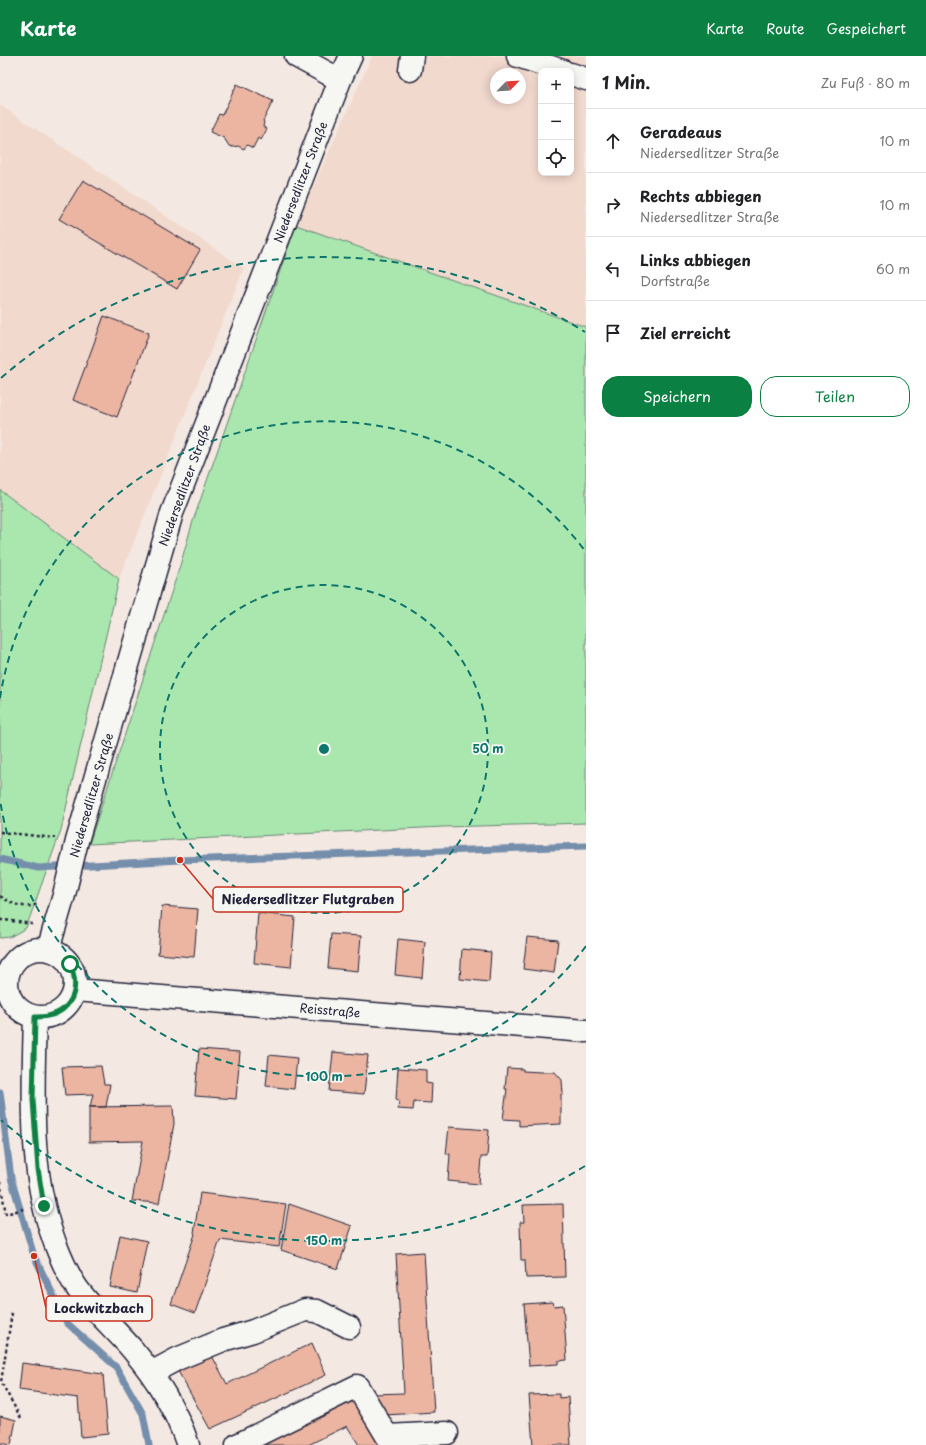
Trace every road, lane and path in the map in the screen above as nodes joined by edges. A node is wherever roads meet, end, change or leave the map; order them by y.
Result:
1 (296, 56) edge
2 (351, 56) edge
3 (518, 56) edge
4 (553, 68) edge
5 (574, 75) edge
6 (586, 79) edge
7 (340, 80) junction
8 (0, 832) edge
9 (76, 846) junction
10 (0, 896) edge
11 (62, 903) junction
12 (0, 920) edge
13 (48, 950) junction
14 (3, 977) edge
15 (75, 990) junction
16 (35, 1017) junction
17 (586, 1031) edge
18 (0, 1182) edge
19 (24, 1209) dead end
20 (12, 1313) dead end
21 (348, 1327) dead end
22 (151, 1372) junction
23 (22, 1420) dead end
24 (447, 1433) dead end
25 (183, 1443) edge
26 (237, 1445) edge

1 - 7 street
2 - 7 street, Niedersedlitzer Straße
3 - 4 street
5 - 6 street
7 - 9 street, Niedersedlitzer Straße
8 - 9 path
9 - 11 street, Niedersedlitzer Straße
10 - 11 path
11 - 12 path
11 - 13 street, Niedersedlitzer Straße
13 - 14 street
13 - 15 street
14 - 16 street
15 - 16 street
15 - 17 street, Reisstraße
16 - 22 street
18 - 19 path
20 - 23 path
21 - 22 street
22 - 25 street
24 - 26 street

